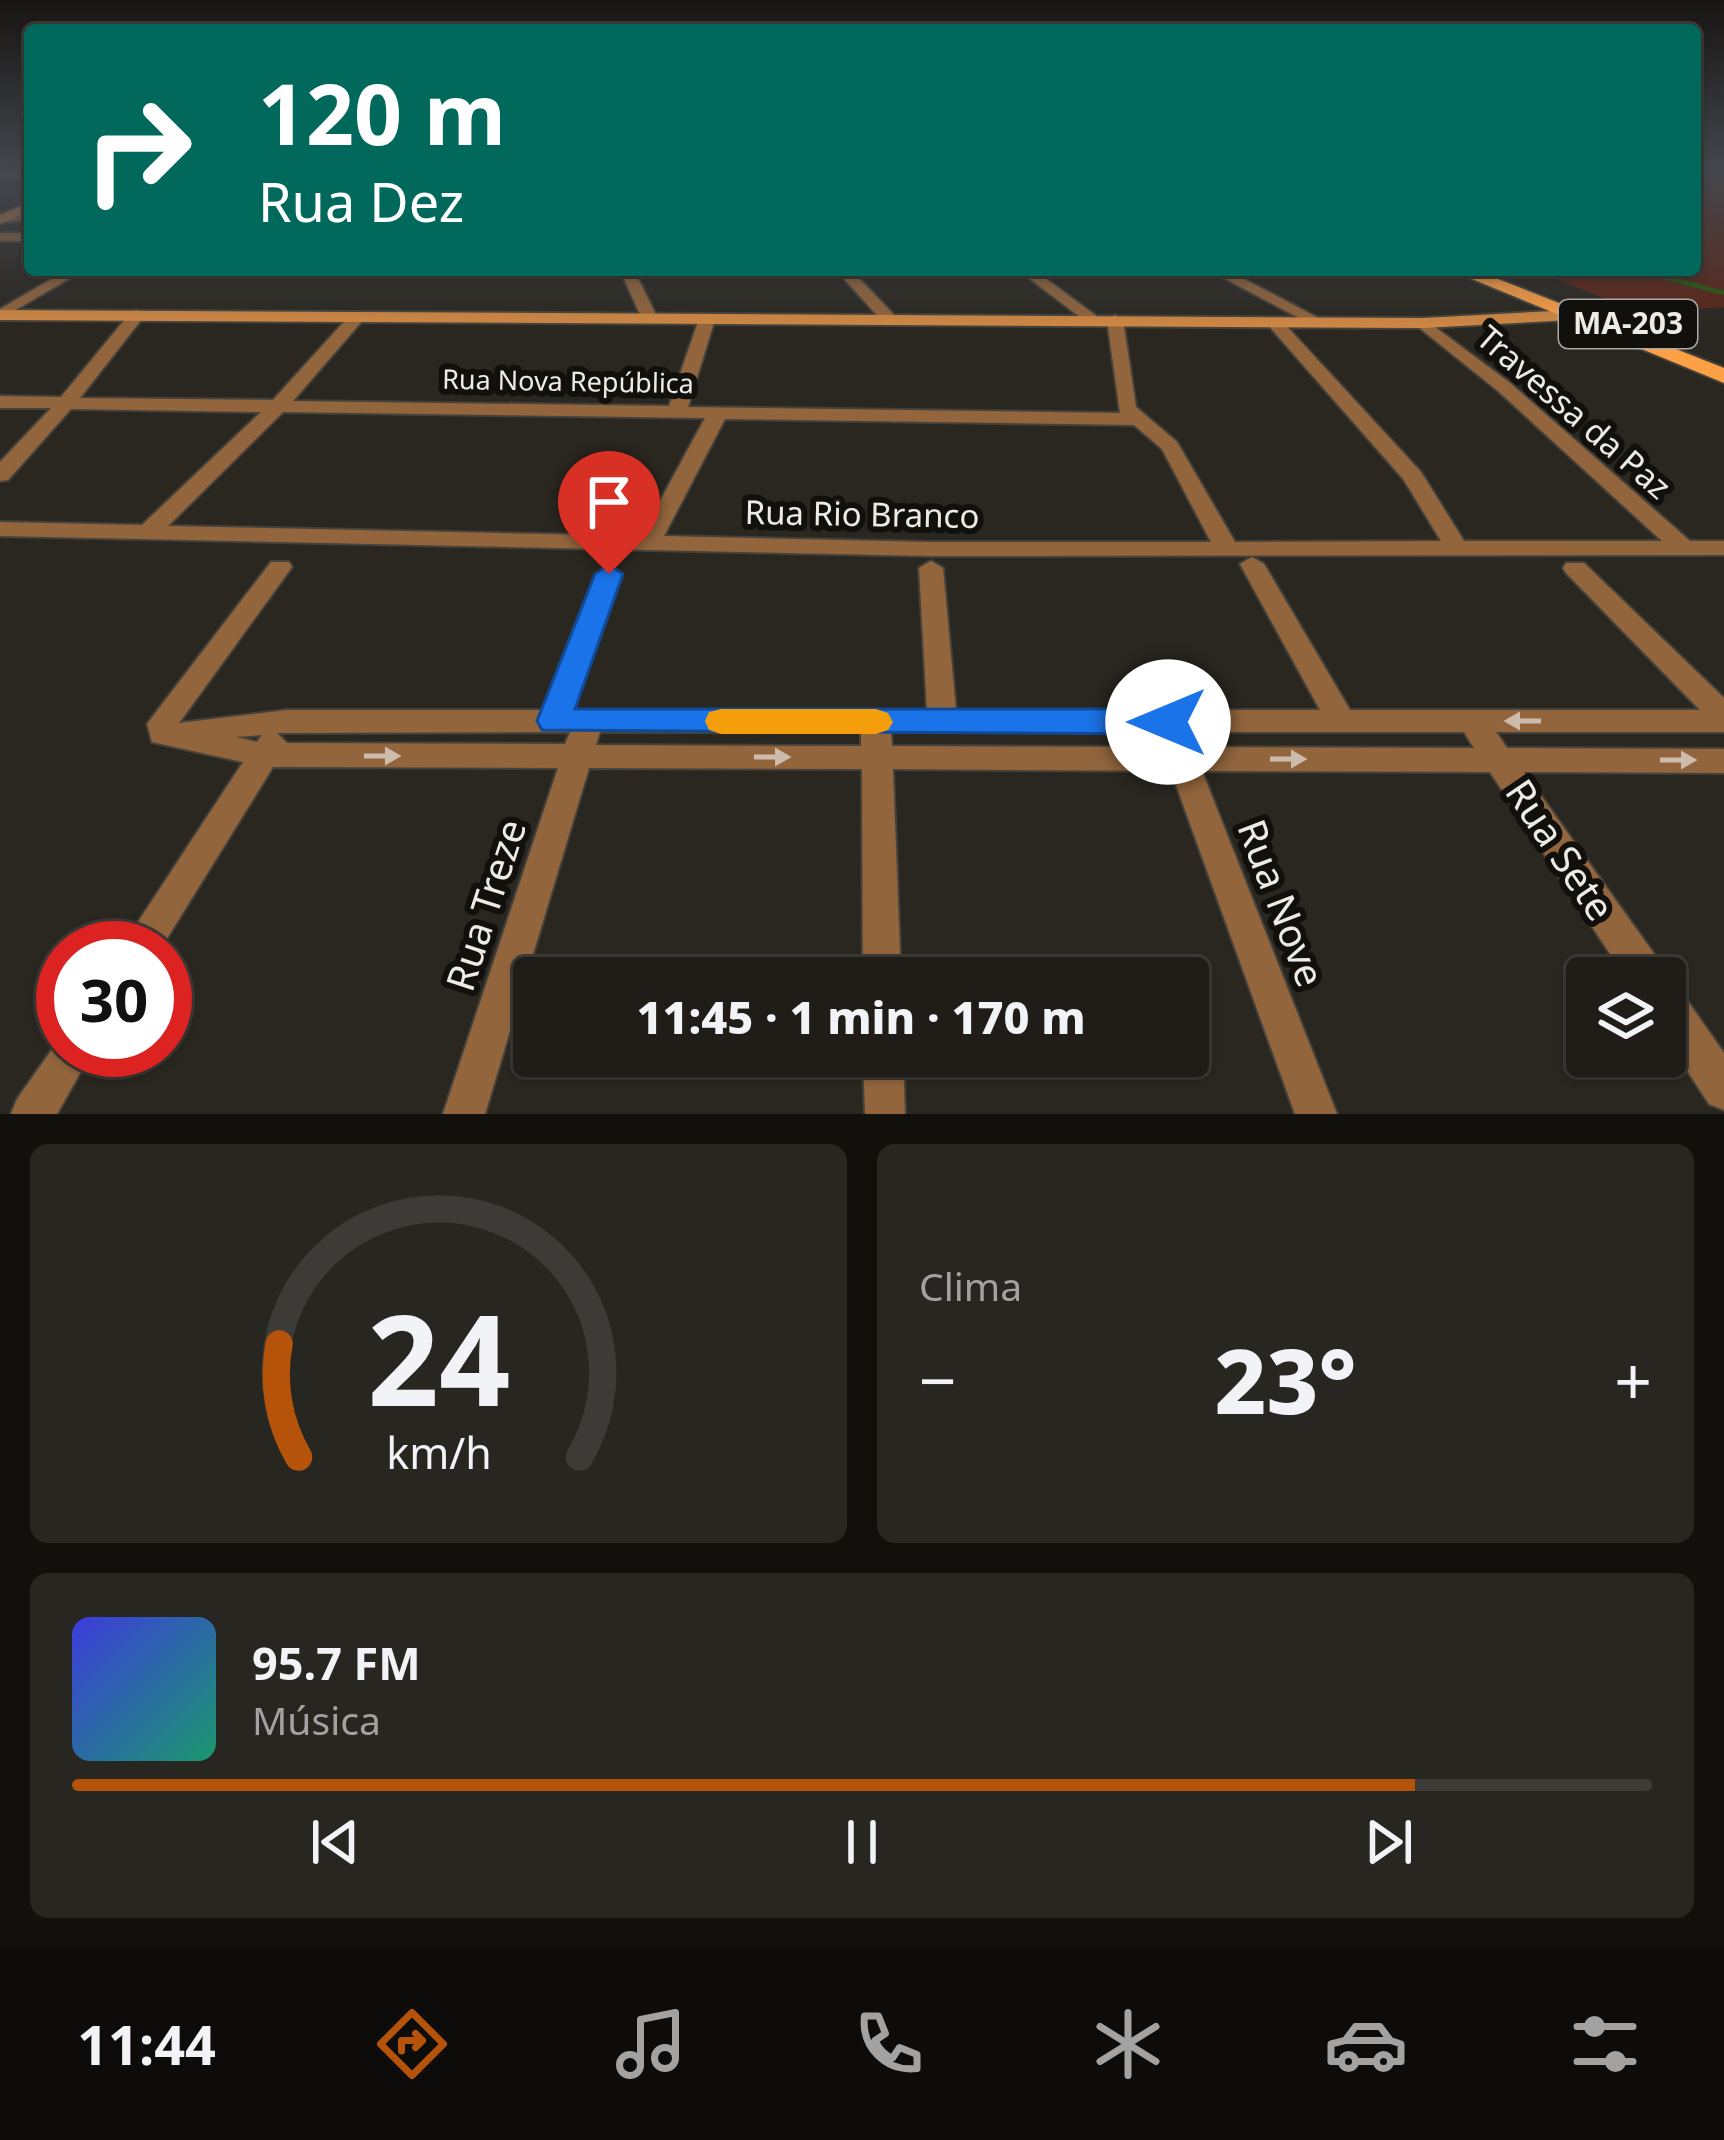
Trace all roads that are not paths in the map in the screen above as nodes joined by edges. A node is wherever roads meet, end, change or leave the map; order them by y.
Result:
1 (67, 276) edge
2 (630, 276) edge
3 (849, 276) edge
4 (1035, 276) edge
5 (1228, 276) edge
6 (1474, 276) edge
7 (1509, 276) edge
8 (0, 315) edge
9 (136, 315) junction
10 (1571, 315) junction
11 (357, 317) junction
12 (650, 319) junction
13 (707, 320) junction
14 (890, 320) junction
15 (1105, 320) junction
16 (1274, 322) junction
17 (1318, 322) junction
18 (1423, 323) junction
19 (1724, 362) edge
20 (1724, 376) edge
21 (68, 401) junction
22 (0, 402) edge
23 (280, 404) junction
24 (677, 410) junction
25 (719, 412) junction
26 (1135, 419) junction
27 (0, 475) edge
28 (0, 529) edge
29 (148, 532) junction
30 (649, 543) junction
31 (1685, 548) junction
32 (1724, 548) edge
33 (1227, 549) junction
34 (1457, 549) junction
35 (1252, 564) dead end
36 (280, 567) dead end
37 (931, 568) dead end
38 (1575, 568) dead end
39 (609, 574) dead end
40 (1724, 719) edge
41 (286, 721) junction
42 (876, 722) junction
43 (942, 722) junction
44 (1168, 722) junction
45 (1341, 722) junction
46 (1472, 722) junction
47 (573, 733) junction
48 (163, 734) junction
49 (265, 755) junction
50 (876, 758) junction
51 (1183, 759) junction
52 (1499, 760) junction
53 (1724, 761) edge
54 (157, 921) edge
55 (881, 957) edge
56 (1634, 957) edge
57 (1686, 1034) edge
58 (56, 1077) edge
59 (884, 1077) edge
60 (1724, 1089) edge
61 (885, 1111) dead end
62 (32, 1114) edge
63 (464, 1114) edge
64 (1316, 1114) edge

1 - 8 street
2 - 12 street
3 - 14 street
4 - 15 street
5 - 17 street
6 - 10 main road, MA-203
7 - 19 main road, MA-203
8 - 9 street
9 - 11 street
9 - 21 street
10 - 18 street
10 - 20 main road, MA-203
11 - 12 street
11 - 23 street
12 - 13 street
13 - 14 street
13 - 24 street
14 - 15 street
15 - 16 street
15 - 26 street
16 - 17 street
16 - 34 street
17 - 18 street
18 - 31 street, Travessa da Paz
21 - 22 street, Rua Nova República
21 - 23 street, Rua Nova República
21 - 27 street
23 - 24 street, Rua Nova República
23 - 29 street
24 - 25 street, Rua Nova República
25 - 26 street, Rua Nova República
25 - 30 street
26 - 33 street
28 - 29 street, Rua Rio Branco
29 - 30 street, Rua Rio Branco
30 - 33 street, Rua Rio Branco
31 - 32 street, Rua Rio Branco
31 - 34 street, Rua Rio Branco
33 - 34 street, Rua Rio Branco
35 - 45 street
36 - 48 street
37 - 43 street
38 - 40 street
39 - 47 street, Rua Treze
40 -> 46 street
41 - 47 street
41 - 48 street
41 - 49 street
42 - 43 street
42 - 47 street
42 - 50 street
43 - 44 street
44 - 45 street
44 - 51 street, Rua Nove
45 - 46 street
46 - 52 street, Rua Sete
49 -> 47 street
47 -> 50 street
47 - 63 street, Rua Treze
48 - 49 street
49 - 54 street
50 - 51 street
50 - 55 street
51 -> 52 street
51 - 64 street, Rua Nove
52 -> 53 street
52 - 56 street, Rua Sete
57 - 60 street
58 - 62 street
59 - 61 street

